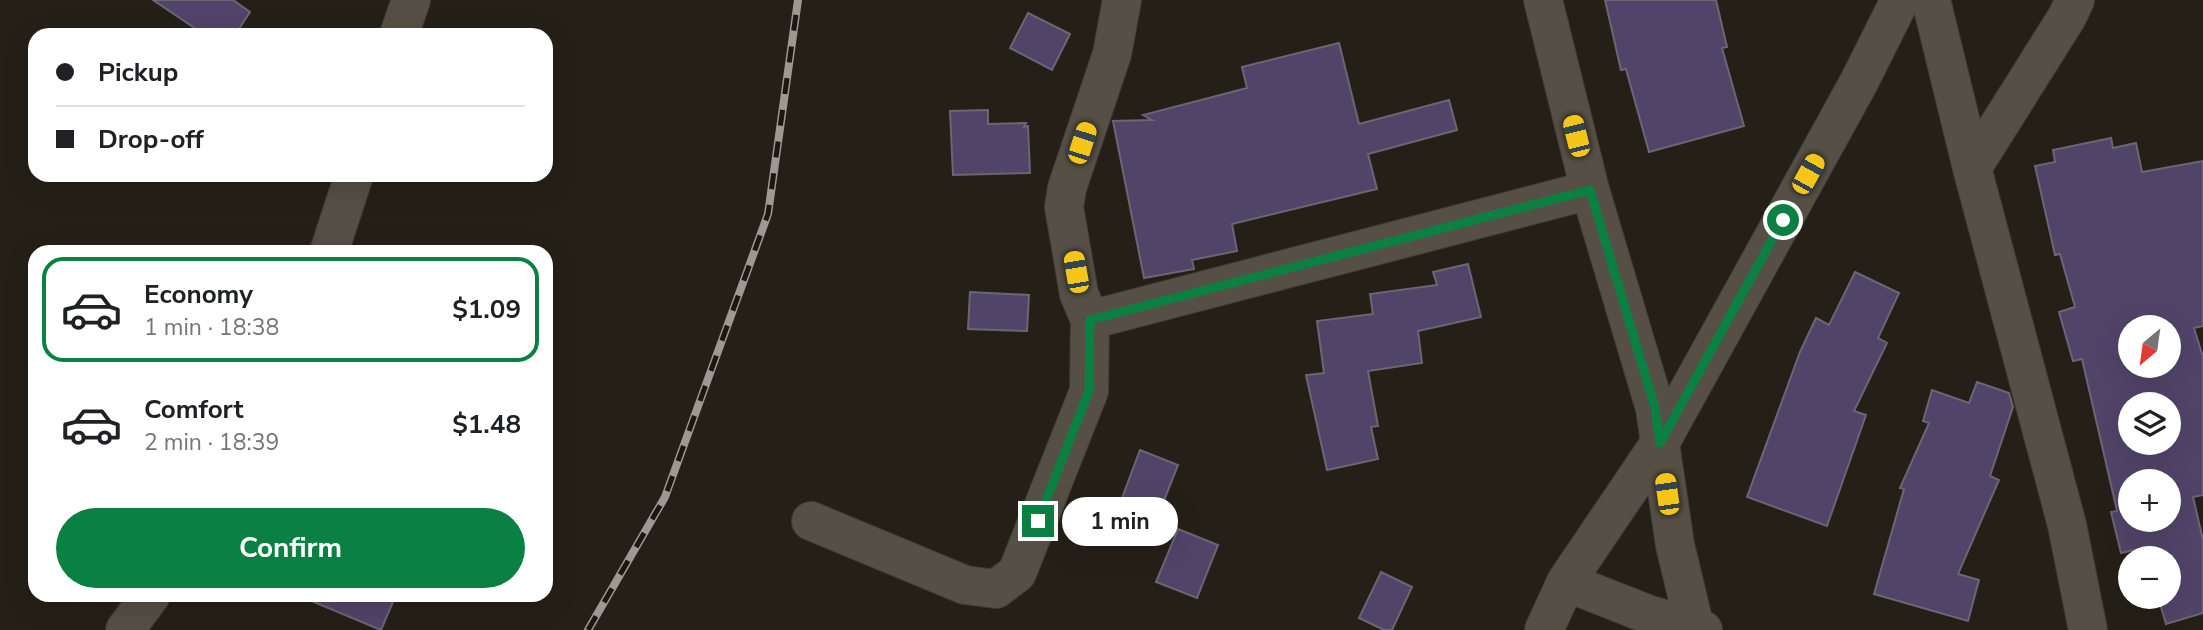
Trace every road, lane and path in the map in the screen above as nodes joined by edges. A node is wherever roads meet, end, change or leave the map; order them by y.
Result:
1 (411, 0) edge
2 (1122, 0) edge
3 (1543, 0) edge
4 (1900, 0) edge
5 (1931, 0) edge
6 (2075, 0) edge
7 (401, 28) edge
8 (1972, 167) junction
9 (352, 182) edge
10 (1590, 190) junction
11 (331, 245) edge
12 (1090, 320) junction
13 (1660, 443) junction
14 (811, 521) dead end
15 (1566, 582) junction
16 (146, 602) edge
17 (1699, 629) edge
18 (125, 630) edge
19 (1544, 630) edge
20 (2088, 630) edge

1 - 7 street
2 - 12 street
3 - 10 street
4 - 13 street
5 - 8 street
6 - 8 street
8 - 20 street
9 - 11 street
10 - 12 street
10 - 13 street
12 - 14 street
13 - 15 street
13 - 17 street
15 - 17 street
15 - 19 street
16 - 18 street

